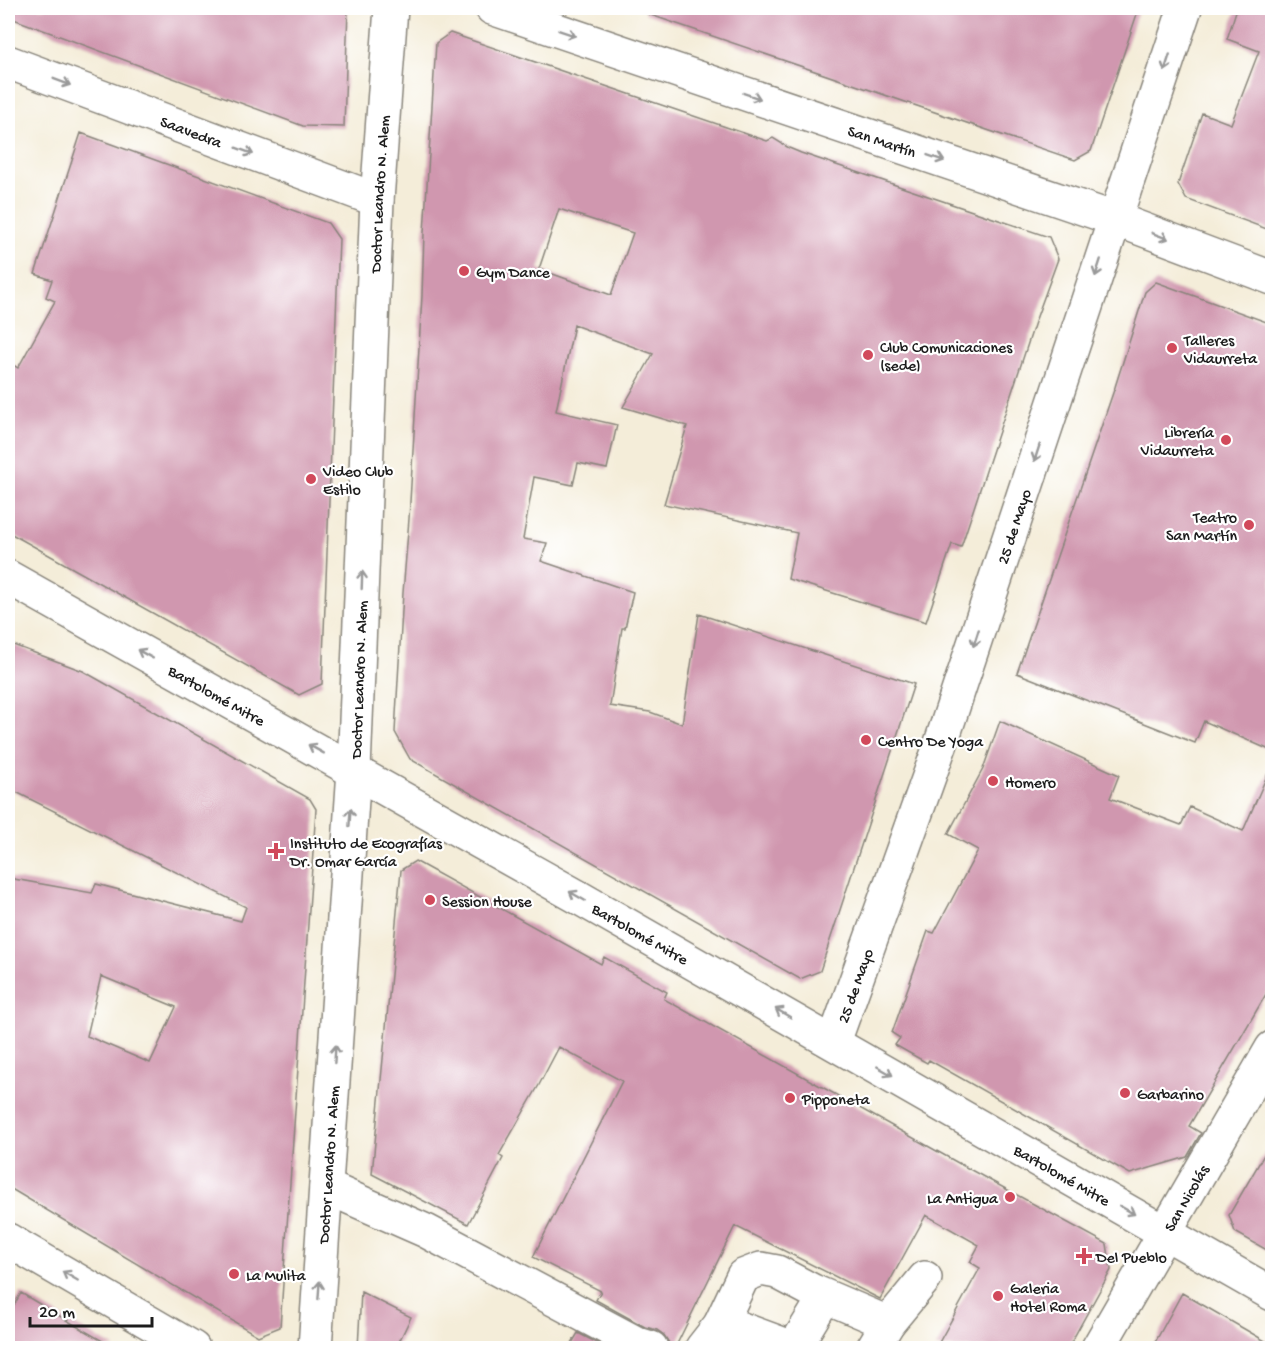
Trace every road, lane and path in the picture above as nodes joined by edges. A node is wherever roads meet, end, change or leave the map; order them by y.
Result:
1 (392, 8) edge
2 (492, 8) edge
3 (1185, 8) edge
4 (8, 62) edge
5 (377, 200) junction
6 (1115, 219) junction
7 (1272, 278) edge
8 (8, 577) edge
9 (354, 770) junction
10 (834, 1042) junction
11 (1272, 1048) edge
12 (326, 1188) junction
13 (1166, 1232) junction
14 (8, 1240) edge
15 (925, 1278) dead end
16 (1272, 1294) edge
17 (825, 1296) junction
18 (880, 1336) edge
19 (711, 1337) edge
20 (193, 1348) edge
21 (315, 1348) edge
22 (651, 1348) edge
23 (794, 1348) edge
24 (1098, 1348) edge

1 - 5 street, Doctor Leandro N. Alem
2 -> 6 street, San Martín
3 -> 6 street, 25 de Mayo
4 -> 5 street, Saavedra
9 -> 5 street, Doctor Leandro N. Alem
6 -> 7 street, San Martín
6 -> 10 street, 25 de Mayo
9 -> 8 street, Bartolomé Mitre
10 -> 9 street, Bartolomé Mitre
12 -> 9 street, Doctor Leandro N. Alem
10 -> 13 street, Bartolomé Mitre
11 - 13 street, San Nicolás
21 -> 12 street, Doctor Leandro N. Alem
12 - 22 street
13 - 16 street, Bartolomé Mitre
13 - 24 street, San Nicolás
20 -> 14 street
15 - 18 street
17 - 18 street
17 - 19 street
17 - 23 street
19 - 23 street

